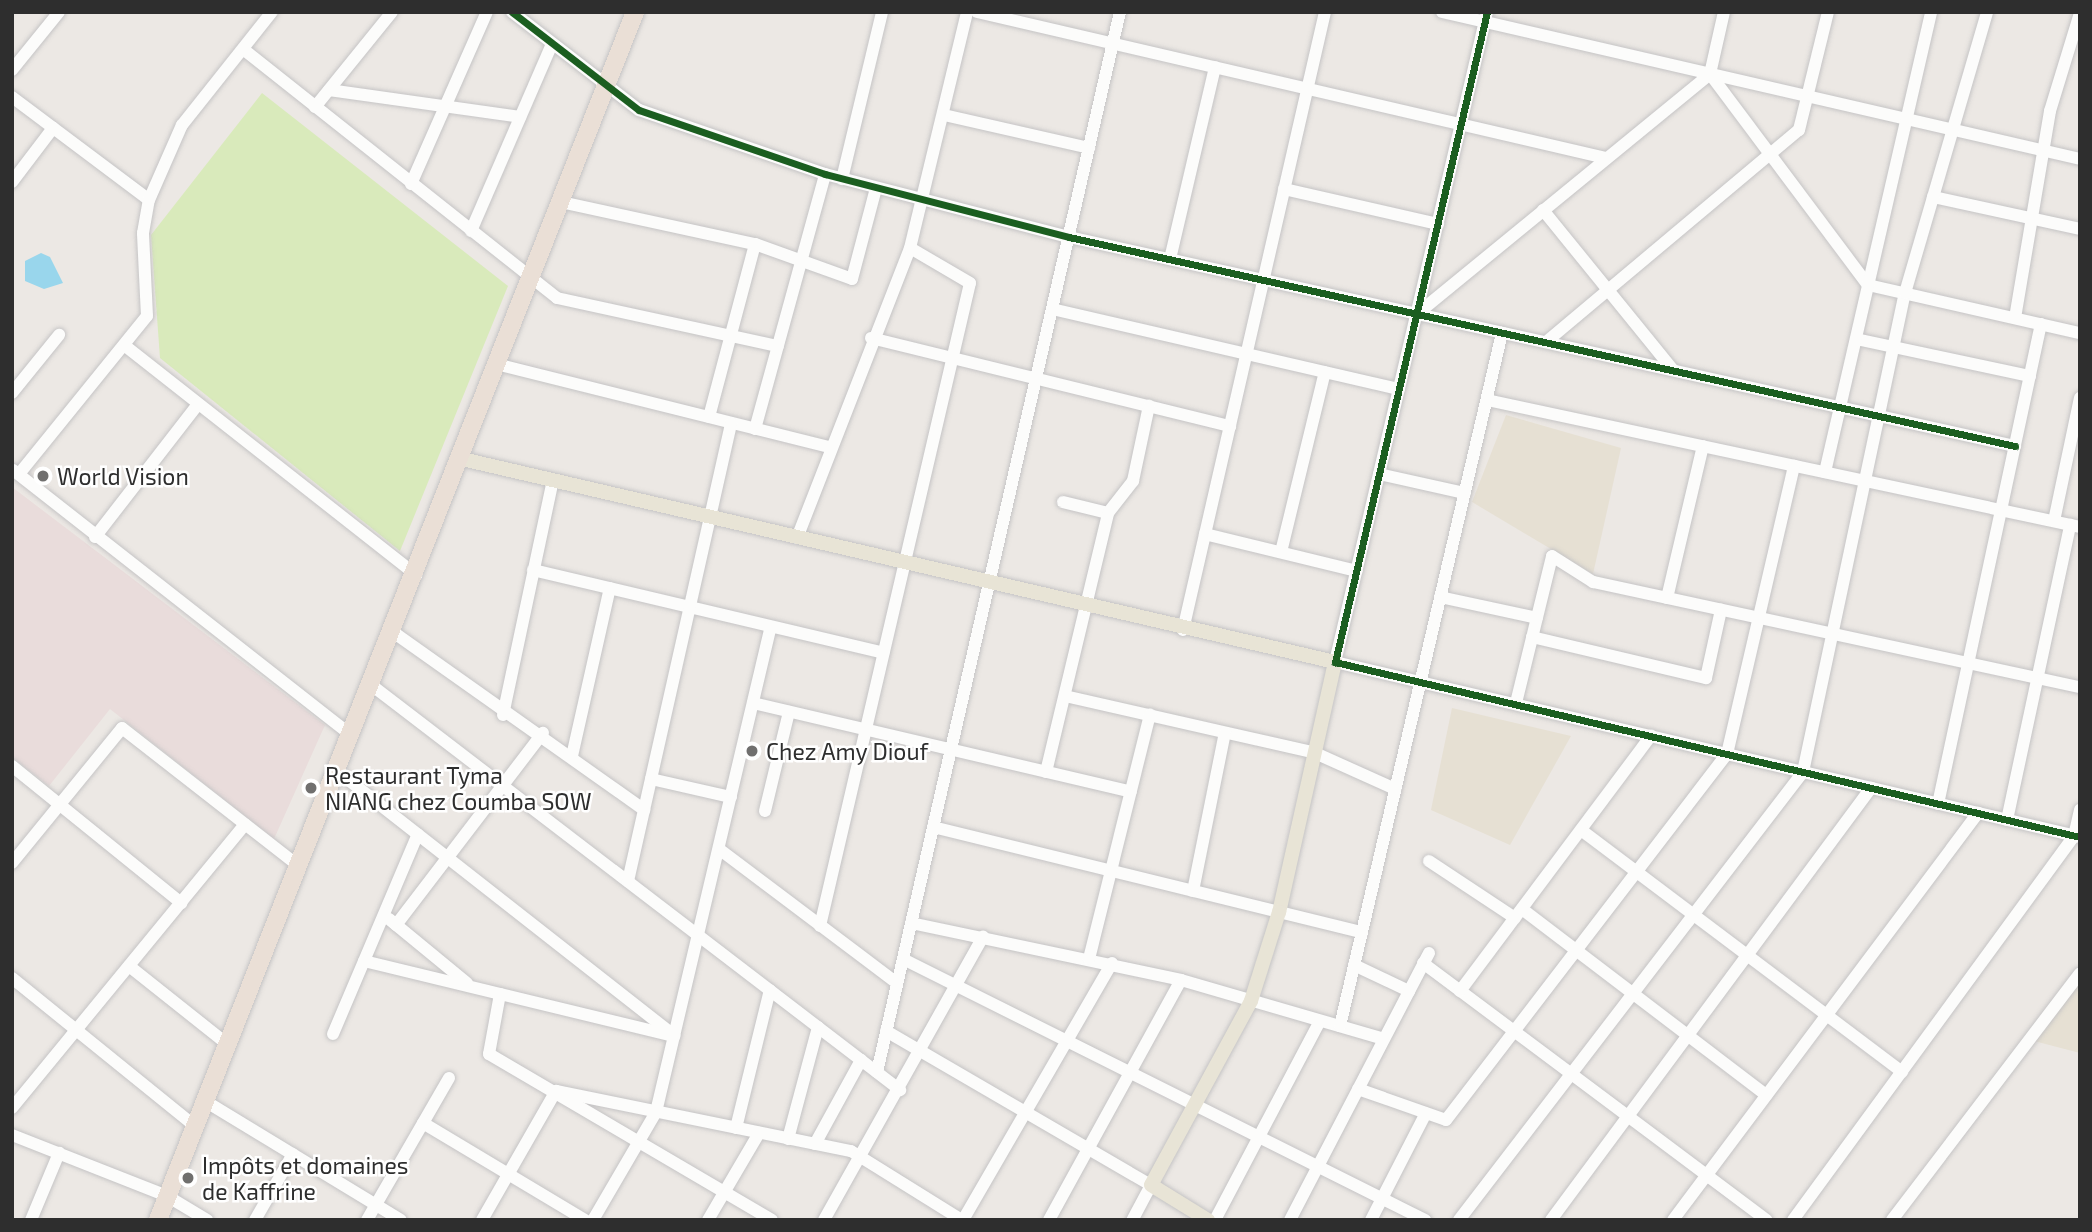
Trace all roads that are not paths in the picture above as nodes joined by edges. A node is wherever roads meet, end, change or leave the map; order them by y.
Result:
1 (59, 12) edge
2 (272, 12) edge
3 (392, 12) edge
4 (487, 12) edge
5 (512, 12) edge
6 (635, 12) edge
7 (881, 12) edge
8 (967, 12) edge
9 (977, 12) edge
10 (1038, 12) edge
11 (1120, 12) edge
12 (1325, 12) edge
13 (1442, 12) edge
14 (1724, 12) edge
15 (1828, 12) edge
16 (1931, 12) edge
17 (1987, 12) edge
18 (2080, 13) edge
19 (1486, 17) edge
20 (1035, 26) junction
21 (552, 44) junction
22 (1113, 44) junction
23 (243, 49) junction
24 (1215, 67) junction
25 (12, 70) edge
26 (1710, 74) junction
27 (1307, 88) junction
28 (329, 90) junction
29 (610, 90) junction
30 (1808, 96) junction
31 (12, 97) edge
32 (315, 107) junction
33 (445, 107) junction
34 (944, 115) junction
35 (520, 117) junction
36 (1907, 119) junction
37 (1461, 124) junction
38 (53, 128) junction
39 (1953, 130) junction
40 (1089, 148) junction
41 (2043, 150) junction
42 (1770, 155) junction
43 (1606, 158) junction
44 (2080, 159) edge
45 (825, 174) junction
46 (842, 179) junction
47 (12, 182) edge
48 (411, 184) junction
49 (876, 188) junction
50 (1284, 189) junction
51 (1933, 197) junction
52 (149, 200) junction
53 (924, 200) junction
54 (565, 203) junction
55 (1543, 210) junction
56 (2032, 219) junction
57 (1438, 224) junction
58 (2080, 229) edge
59 (471, 231) junction
60 (1069, 237) junction
61 (755, 244) junction
62 (910, 248) junction
63 (1170, 259) junction
64 (802, 261) junction
65 (534, 280) junction
66 (1263, 280) junction
67 (1868, 285) junction
68 (1608, 290) junction
69 (1905, 293) junction
70 (1052, 309) junction
71 (1417, 314) junction
72 (2015, 318) junction
73 (2041, 324) junction
74 (1502, 332) junction
75 (2080, 333) edge
76 (59, 335) dead end
77 (730, 336) junction
78 (871, 338) junction
79 (1856, 339) junction
80 (1546, 342) junction
81 (124, 345) junction
82 (778, 346) junction
83 (1894, 347) junction
84 (1246, 354) junction
85 (951, 358) junction
86 (500, 366) junction
87 (1673, 370) junction
88 (1325, 372) junction
89 (2030, 376) junction
90 (1036, 378) junction
91 (1399, 389) junction
92 (12, 393) edge
93 (2080, 398) edge
94 (1487, 400) junction
95 (198, 404) junction
96 (1149, 406) junction
97 (1840, 407) junction
98 (1879, 416) junction
99 (709, 417) junction
100 (731, 423) junction
101 (1230, 426) junction
102 (755, 429) junction
103 (1703, 446) junction
104 (2015, 446) junction
105 (830, 447) junction
106 (463, 459) junction
107 (1794, 466) junction
108 (16, 472) edge
109 (1825, 472) junction
110 (1379, 474) junction
111 (552, 480) junction
112 (1865, 481) junction
113 (1465, 493) junction
114 (1063, 502) dead end
115 (2001, 510) junction
116 (1108, 513) junction
117 (709, 517) junction
118 (2054, 521) junction
119 (2075, 526) edge
120 (1205, 534) junction
121 (95, 537) junction
122 (797, 538) junction
123 (1281, 552) junction
124 (904, 563) junction
125 (533, 570) junction
126 (1357, 571) junction
127 (416, 575) junction
128 (989, 584) junction
129 (610, 589) junction
130 (1440, 597) junction
131 (1667, 598) junction
132 (689, 607) junction
133 (1087, 607) junction
134 (1721, 610) junction
135 (1537, 618) junction
136 (1758, 618) junction
137 (771, 626) junction
138 (1183, 630) junction
139 (393, 632) junction
140 (1832, 634) junction
141 (1532, 637) junction
142 (883, 653) junction
143 (1335, 662) junction
144 (1968, 663) junction
145 (2038, 678) junction
146 (1421, 681) junction
147 (370, 684) junction
148 (2080, 687) edge
149 (1065, 696) junction
150 (753, 703) junction
151 (1516, 703) junction
152 (789, 712) junction
153 (503, 715) junction
154 (1150, 715) junction
155 (866, 730) junction
156 (543, 733) junction
157 (1225, 733) junction
158 (351, 735) junction
159 (1651, 736) junction
160 (951, 750) junction
161 (1315, 753) junction
162 (1727, 754) junction
163 (572, 756) junction
164 (12, 766) edge
165 (337, 771) junction
166 (1046, 772) junction
167 (1803, 772) junction
168 (651, 779) junction
169 (503, 786) junction
170 (1871, 788) junction
171 (1395, 789) junction
172 (1131, 792) junction
173 (731, 797) junction
174 (1938, 804) junction
175 (60, 805) junction
176 (644, 810) junction
177 (2080, 810) edge
178 (765, 811) dead end
179 (1978, 813) junction
180 (2007, 820) junction
181 (245, 824) junction
182 (933, 827) junction
183 (1581, 830) junction
184 (418, 834) junction
185 (2077, 837) edge
186 (17, 849) edge
187 (719, 849) junction
188 (447, 858) junction
189 (1429, 861) dead end
190 (12, 863) edge
191 (300, 867) junction
192 (1111, 870) junction
193 (1636, 872) junction
194 (628, 881) junction
195 (1193, 891) junction
196 (181, 903) junction
197 (1279, 912) junction
198 (384, 914) junction
199 (1518, 914) junction
200 (1693, 915) junction
201 (911, 923) junction
202 (396, 925) junction
203 (820, 926) junction
204 (1362, 932) junction
205 (701, 937) junction
206 (983, 937) junction
207 (1576, 950) junction
208 (1747, 955) junction
209 (903, 959) junction
210 (1089, 959) junction
211 (364, 961) junction
212 (1112, 964) junction
213 (1354, 965) junction
214 (129, 966) junction
215 (2080, 973) edge
216 (12, 978) edge
217 (1181, 980) junction
218 (897, 984) junction
219 (471, 986) junction
220 (959, 987) junction
221 (770, 990) junction
222 (1409, 991) junction
223 (1461, 991) junction
224 (1633, 993) junction
225 (500, 994) junction
226 (1251, 1001) junction
227 (1827, 1015) junction
228 (1320, 1021) junction
229 (1339, 1026) junction
230 (818, 1027) junction
231 (76, 1030) junction
232 (886, 1031) junction
233 (1514, 1031) junction
234 (333, 1034) dead end
235 (1687, 1035) junction
236 (675, 1036) junction
237 (1384, 1039) junction
238 (1067, 1041) junction
239 (227, 1044) junction
240 (922, 1052) junction
241 (861, 1060) junction
242 (877, 1072) junction
243 (1902, 1072) junction
244 (1131, 1073) junction
245 (1571, 1074) junction
246 (449, 1078) dead end
247 (1358, 1089) junction
248 (900, 1090) junction
249 (556, 1091) junction
250 (1766, 1095) junction
251 (205, 1101) junction
252 (1195, 1105) junction
253 (12, 1108) edge
254 (656, 1112) junction
255 (1025, 1112) junction
256 (1426, 1113) junction
257 (1628, 1116) junction
258 (423, 1123) junction
259 (195, 1126) junction
260 (736, 1128) junction
261 (759, 1133) junction
262 (12, 1135) edge
263 (1259, 1137) junction
264 (788, 1139) junction
265 (639, 1141) junction
266 (815, 1144) junction
267 (1090, 1150) junction
268 (59, 1153) junction
269 (293, 1154) junction
270 (860, 1157) junction
271 (1318, 1166) junction
272 (508, 1174) junction
273 (1707, 1175) junction
274 (1151, 1185) junction
275 (725, 1192) junction
276 (167, 1196) junction
277 (1382, 1198) junction
278 (376, 1204) junction
279 (940, 1214) edge
280 (32, 1220) edge
281 (158, 1220) edge
282 (208, 1220) edge
283 (255, 1220) edge
284 (367, 1220) edge
285 (401, 1220) edge
286 (482, 1220) edge
287 (585, 1220) edge
288 (593, 1220) edge
289 (708, 1220) edge
290 (772, 1220) edge
291 (824, 1220) edge
292 (962, 1220) edge
293 (1049, 1220) edge
294 (1132, 1220) edge
295 (1208, 1220) edge
296 (1215, 1220) edge
297 (1290, 1220) edge
298 (1371, 1220) edge
299 (1425, 1220) edge
300 (1459, 1220) edge
301 (1551, 1220) edge
302 (1673, 1220) edge
303 (1767, 1220) edge
304 (1793, 1220) edge
305 (1892, 1220) edge

1 - 25 street
2 - 23 street
3 - 28 street
4 - 33 street
5 - 21 street
6 - 29 highway
7 - 46 street
8 - 34 street
9 - 20 street
10 - 20 street
11 - 22 street
12 - 27 street
13 - 19 street
14 - 26 street
15 - 30 street
16 - 36 street
17 - 39 street
18 - 41 street
19 - 26 street
19 - 37 street
20 - 22 street
21 - 29 street
21 - 35 street
22 - 24 street
22 - 40 street
23 - 32 street
23 - 52 street
24 - 27 street
24 - 63 street
26 - 30 street
26 - 42 street
26 - 43 street
27 - 37 street
27 - 50 street
28 - 32 street
28 - 33 street
29 - 45 street
29 - 54 highway
30 - 36 street
30 - 42 street
31 - 38 street
32 - 48 street
33 - 35 street
33 - 48 street
34 - 40 street
34 - 53 street
35 - 59 street
36 - 39 street
36 - 67 street
37 - 43 street
37 - 57 street
38 - 47 street
38 - 52 street
39 - 41 street
39 - 51 street
40 - 60 street
41 - 44 street
41 - 56 street
42 - 67 street
42 - 68 street
43 - 55 street
45 - 46 street
45 - 64 street
46 - 49 street
48 - 59 street
49 - 53 street
49 - 64 street
50 - 57 street
50 - 66 street
51 - 56 street
51 - 69 street
52 - 81 street
53 - 60 street
53 - 62 street
54 - 61 street
54 - 65 highway
55 - 68 street
55 - 71 street
56 - 58 street
56 - 72 street
57 - 71 street
59 - 65 street
60 - 63 street
60 - 70 street
61 - 64 street
61 - 77 street
62 - 78 street
62 - 85 street
63 - 66 street
64 - 82 street
65 - 77 street
65 - 86 highway
66 - 71 street
66 - 84 street
67 - 69 street
67 - 79 street
68 - 80 street
68 - 87 street
69 - 72 street
69 - 83 street
70 - 84 street
70 - 90 street
71 - 74 street
71 - 91 street
72 - 73 street
73 - 75 street
73 - 89 street
74 - 80 street
74 - 94 street
76 - 92 street
77 - 82 street
77 - 99 street
78 - 85 street
78 - 105 street
79 - 83 street
79 - 97 street
80 - 87 street
81 - 95 street
81 - 108 street
82 - 102 street
83 - 89 street
83 - 98 street
84 - 88 street
84 - 101 street
85 - 90 street
85 - 124 street
86 - 99 street
86 - 106 highway
87 - 97 street
88 - 91 street
88 - 123 street
89 - 104 street
90 - 96 street
90 - 128 street
91 - 110 street
93 - 118 street
94 - 103 street
94 - 113 street
95 - 121 street
95 - 127 street
96 - 101 street
96 - 116 street
97 - 98 street
97 - 109 street
98 - 104 street
98 - 112 street
99 - 100 street
100 - 102 street
100 - 117 street
101 - 120 street
102 - 105 street
103 - 107 street
103 - 131 street
104 - 115 street
105 - 122 street
106 - 111 main road
106 - 127 highway
107 - 109 street
107 - 136 street
108 - 121 street
109 - 112 street
110 - 113 street
110 - 126 street
111 - 117 main road
111 - 125 street
112 - 115 street
112 - 140 street
113 - 130 street
114 - 116 street
115 - 118 street
115 - 144 street
116 - 133 street
117 - 122 main road
117 - 132 street
118 - 119 street
119 - 145 street
120 - 123 street
120 - 138 street
121 - 158 street
122 - 124 main road
123 - 126 street
124 - 128 main road
124 - 142 street
125 - 129 street
125 - 153 street
126 - 143 street
127 - 139 highway
128 - 133 main road
128 - 160 street
129 - 132 street
129 - 163 street
130 - 135 street
130 - 146 street
131 - 134 street
131 - 135 street
132 - 137 street
132 - 168 street
133 - 138 main road
133 - 149 street
134 - 136 street
134 - 141 street
135 - 141 street
136 - 140 street
136 - 162 street
137 - 142 street
137 - 150 street
138 - 143 main road
139 - 147 highway
139 - 153 street
140 - 144 street
140 - 167 street
141 - 151 street
142 - 155 street
143 - 146 street
143 - 161 main road
144 - 145 street
144 - 174 street
145 - 148 street
145 - 180 street
146 - 151 street
146 - 171 street
147 - 158 highway
147 - 169 street
149 - 154 street
149 - 166 street
150 - 152 street
150 - 173 street
151 - 159 street
152 - 155 street
152 - 178 street
153 - 156 street
154 - 157 street
154 - 172 street
155 - 160 street
155 - 203 street
156 - 163 street
156 - 169 street
157 - 161 street
157 - 195 street
158 - 165 highway
159 - 162 street
159 - 183 street
160 - 166 street
160 - 182 street
161 - 171 street
161 - 197 main road
162 - 167 street
162 - 193 street
163 - 176 street
164 - 175 street
165 - 184 street
165 - 191 highway
166 - 172 street
167 - 170 street
167 - 200 street
168 - 173 street
168 - 176 street
169 - 188 street
169 - 194 street
170 - 174 street
170 - 208 street
171 - 204 street
172 - 192 street
173 - 187 street
174 - 179 street
175 - 181 street
175 - 186 street
175 - 196 street
176 - 194 street
177 - 185 street
179 - 180 street
179 - 227 street
180 - 185 street
181 - 191 street
181 - 196 street
182 - 192 street
182 - 201 street
183 - 193 street
183 - 199 street
184 - 188 street
184 - 198 street
185 - 243 street
186 - 190 street
187 - 203 street
187 - 205 street
188 - 202 street
188 - 236 street
189 - 199 street
191 - 239 highway
192 - 195 street
192 - 210 street
193 - 200 street
193 - 207 street
194 - 205 street
195 - 197 street
196 - 214 street
197 - 204 street
197 - 226 main road
198 - 202 street
198 - 211 street
199 - 207 street
199 - 223 street
200 - 208 street
200 - 224 street
201 - 206 street
201 - 209 street
202 - 219 street
203 - 218 street
204 - 213 street
205 - 221 street
205 - 236 street
206 - 210 street
206 - 220 street
207 - 224 street
207 - 233 street
208 - 227 street
208 - 235 street
209 - 218 street
209 - 220 street
210 - 212 street
211 - 219 street
211 - 234 street
212 - 217 street
212 - 238 street
213 - 222 street
213 - 229 street
214 - 231 street
214 - 239 street
215 - 305 street
216 - 231 street
217 - 226 street
217 - 244 street
218 - 232 street
219 - 225 street
220 - 238 street
220 - 240 street
221 - 230 street
221 - 260 street
222 - 223 street
222 - 237 street
223 - 233 street
224 - 235 street
224 - 245 street
225 - 236 street
225 - 249 street
226 - 228 street
226 - 252 main road
227 - 243 street
227 - 250 street
228 - 229 street
228 - 263 street
229 - 237 street
230 - 241 street
230 - 264 street
231 - 253 street
231 - 259 street
232 - 240 street
232 - 242 street
233 - 245 street
233 - 256 street
235 - 250 street
235 - 257 street
236 - 254 street
237 - 247 street
238 - 244 street
238 - 255 street
239 - 251 highway
240 - 248 street
240 - 255 street
241 - 242 street
241 - 266 street
242 - 248 street
243 - 304 street
244 - 252 street
244 - 267 street
245 - 257 street
245 - 300 street
246 - 258 street
247 - 256 street
247 - 271 street
248 - 270 street
249 - 254 street
249 - 265 street
249 - 272 street
250 - 273 street
251 - 259 highway
251 - 269 street
252 - 263 street
252 - 274 main road
254 - 260 street
254 - 265 street
255 - 267 street
255 - 292 street
256 - 277 street
257 - 273 street
257 - 301 street
258 - 272 street
258 - 278 street
259 - 276 highway
260 - 261 street
261 - 264 street
261 - 275 street
262 - 268 street
263 - 271 street
263 - 296 street
264 - 266 street
265 - 275 street
265 - 288 street
266 - 270 street
267 - 274 street
267 - 293 street
268 - 276 street
268 - 280 street
269 - 278 street
269 - 283 street
270 - 279 street
270 - 291 street
271 - 277 street
271 - 297 street
272 - 286 street
272 - 287 street
273 - 302 street
273 - 303 street
274 - 294 street
274 - 295 main road
275 - 289 street
275 - 290 street
276 - 281 highway
276 - 282 street
277 - 298 street
277 - 299 street
278 - 284 street
278 - 285 street
279 - 292 street

